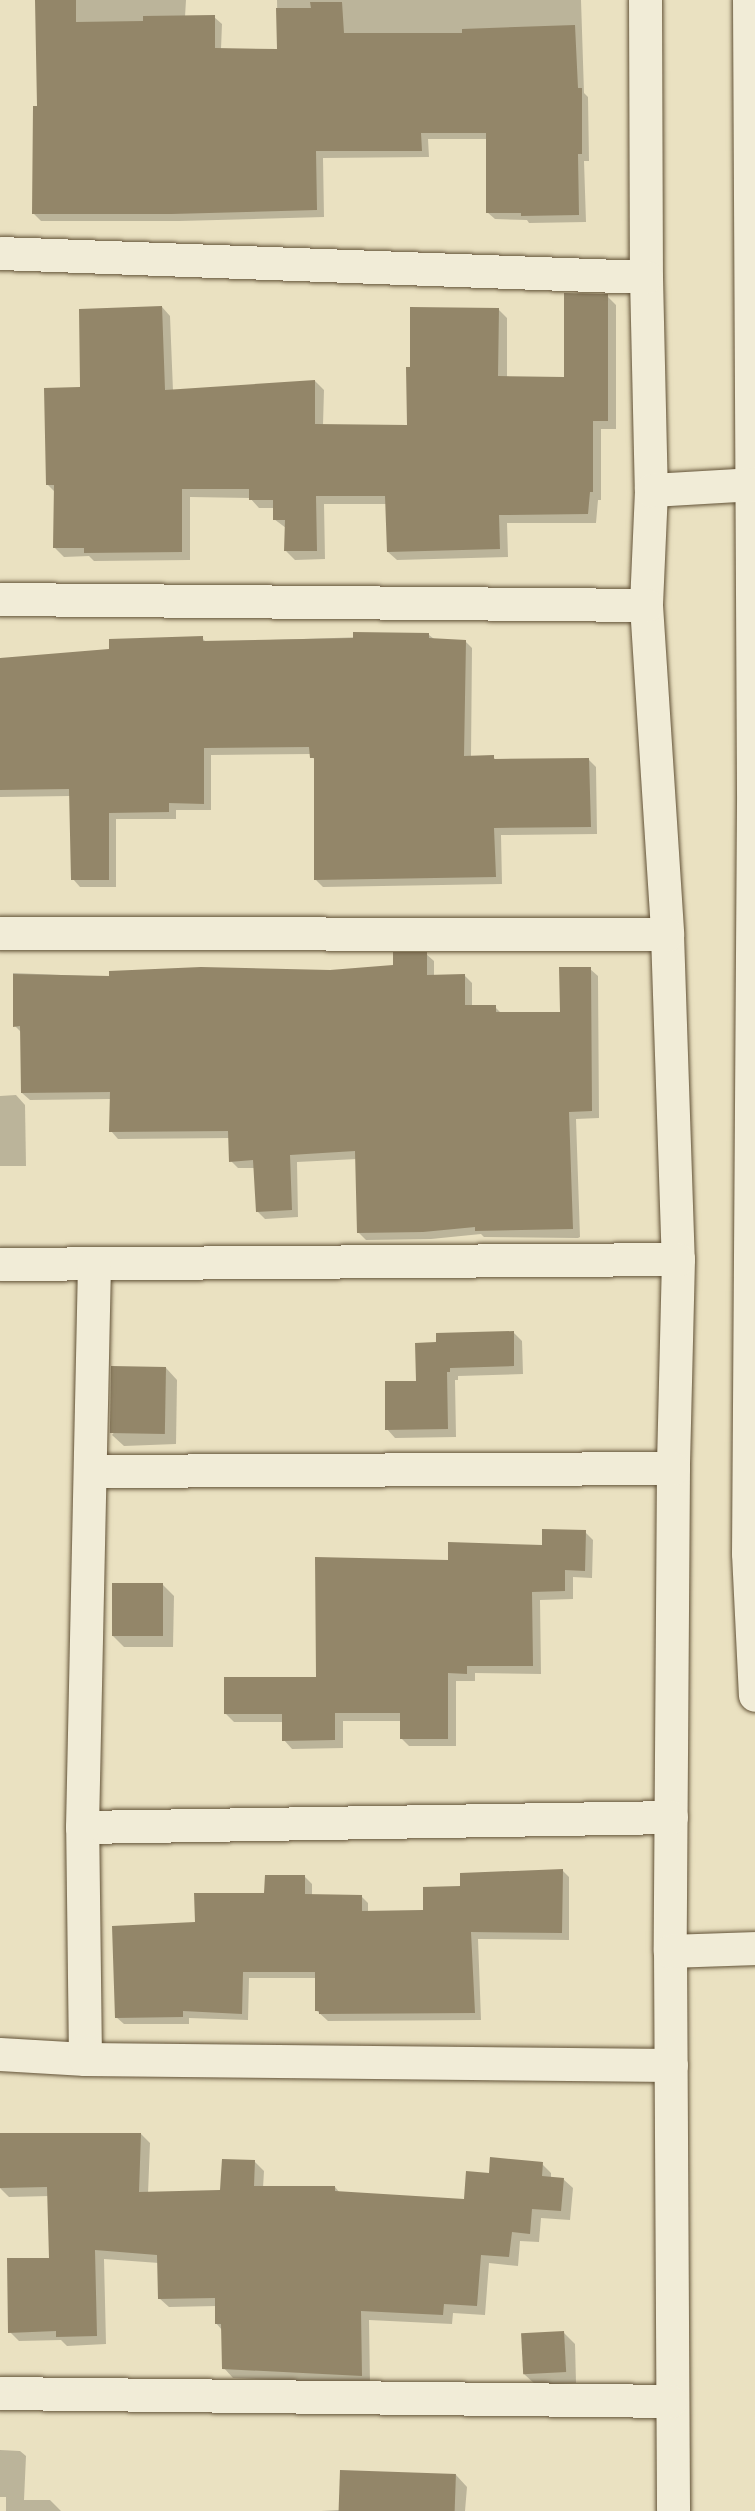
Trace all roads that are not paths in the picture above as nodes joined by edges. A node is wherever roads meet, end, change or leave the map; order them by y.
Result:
1 (645, 0) edge
2 (749, 0) edge
3 (0, 253) edge
4 (646, 277) junction
5 (753, 484) edge
6 (651, 490) junction
7 (0, 599) edge
8 (646, 605) junction
9 (754, 803) edge
10 (0, 933) edge
11 (667, 934) junction
12 (753, 1152) edge
13 (678, 1259) junction
14 (94, 1263) junction
15 (0, 1264) edge
16 (673, 1468) junction
17 (90, 1471) junction
18 (755, 1695) edge
19 (671, 1817) junction
20 (82, 1827) junction
21 (755, 1948) edge
22 (670, 1951) junction
23 (0, 2054) edge
24 (85, 2059) junction
25 (671, 2065) junction
26 (0, 2393) edge
27 (670, 2401) junction
28 (673, 2511) edge

1 - 4 street
2 - 5 street
3 - 4 street
4 - 6 street
5 - 6 street
5 - 9 street
6 - 8 street
7 - 8 street
8 - 11 street
9 - 12 street
10 - 11 street
11 - 13 street
12 - 18 street
13 - 14 street
13 - 16 street
14 - 15 street
14 - 17 street
16 - 17 street
16 - 19 street
17 - 20 street
19 - 20 street
19 - 22 street
20 - 24 street
21 - 22 street
22 - 25 street
23 - 24 street
24 - 25 street
25 - 27 street
26 - 27 street
27 - 28 street

